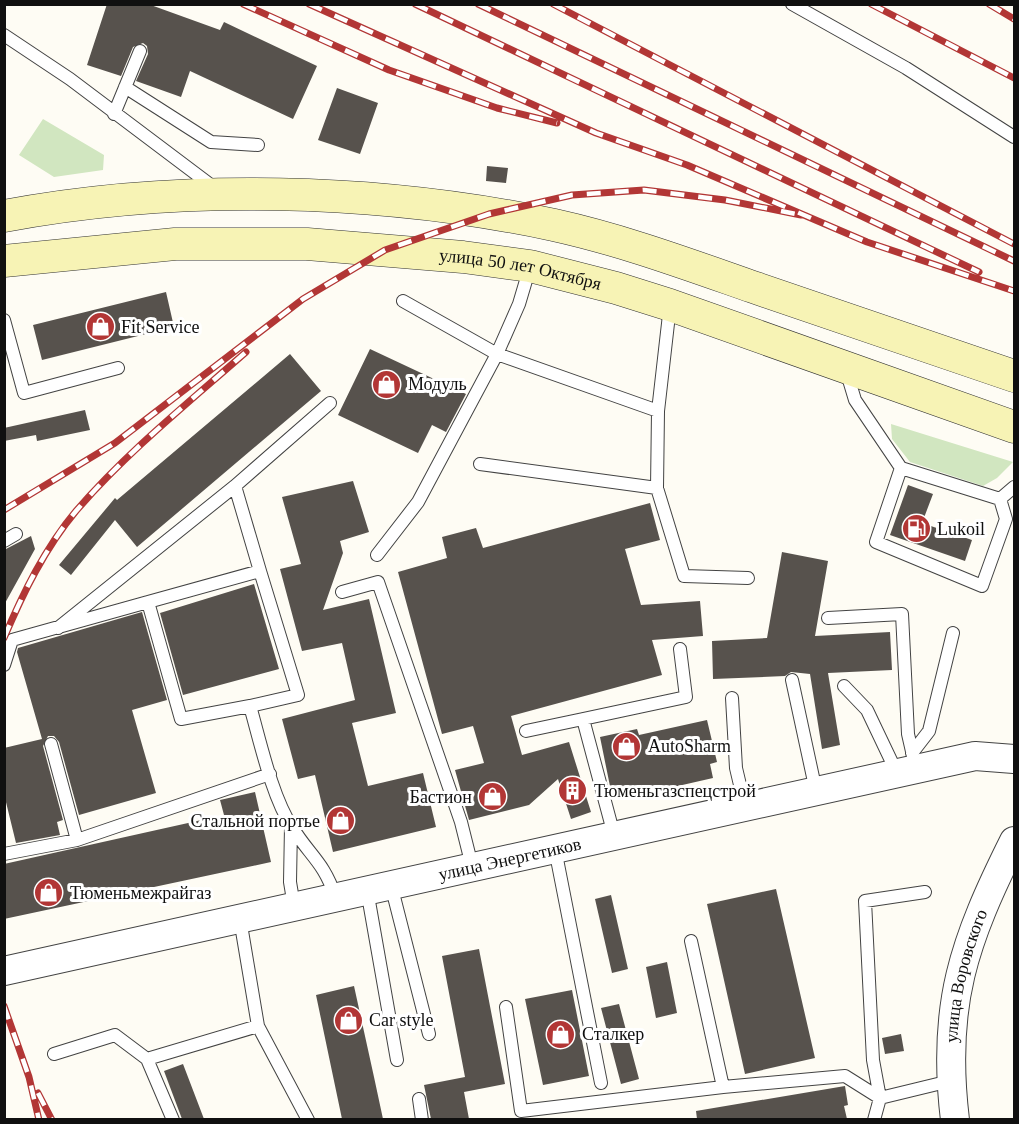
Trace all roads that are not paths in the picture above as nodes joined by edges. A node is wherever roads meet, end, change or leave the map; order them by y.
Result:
1 (792, 4) edge
2 (4, 35) edge
3 (140, 51) dead end
4 (125, 87) junction
5 (114, 114) junction
6 (1014, 137) edge
7 (258, 145) dead end
8 (225, 195) junction
9 (4, 216) edge
10 (4, 261) edge
11 (530, 266) junction
12 (403, 302) dead end
13 (670, 305) junction
14 (4, 320) edge
15 (497, 354) junction
16 (844, 366) junction
17 (118, 368) dead end
18 (1014, 376) edge
19 (330, 403) dead end
20 (658, 411) junction
21 (1014, 427) edge
22 (480, 464) dead end
23 (901, 468) junction
24 (235, 486) junction
25 (1014, 487) edge
26 (657, 488) junction
27 (1000, 499) junction
28 (16, 534) dead end
29 (4, 541) edge
30 (377, 555) dead end
31 (260, 571) junction
32 (748, 578) dead end
33 (342, 592) dead end
34 (148, 602) junction
35 (828, 618) dead end
36 (58, 628) junction
37 (953, 633) dead end
38 (680, 649) dead end
39 (4, 665) edge
40 (792, 680) dead end
41 (844, 686) dead end
42 (732, 698) dead end
43 (250, 706) junction
44 (583, 719) junction
45 (526, 731) dead end
46 (51, 744) dead end
47 (1014, 759) edge
48 (909, 765) junction
49 (270, 774) junction
50 (816, 791) junction
51 (745, 806) junction
52 (291, 826) junction
53 (614, 835) junction
54 (77, 840) junction
55 (1014, 841) edge
56 (555, 848) junction
57 (4, 854) edge
58 (472, 866) junction
59 (379, 887) junction
60 (925, 892) dead end
61 (335, 896) junction
62 (294, 906) junction
63 (240, 918) junction
64 (691, 941) dead end
65 (4, 971) edge
66 (506, 1007) dead end
67 (258, 1026) junction
68 (429, 1034) dead end
69 (54, 1054) dead end
70 (147, 1059) junction
71 (397, 1060) dead end
72 (950, 1081) junction
73 (601, 1083) dead end
74 (723, 1087) junction
75 (880, 1098) junction
76 (419, 1099) dead end
77 (173, 1119) edge
78 (308, 1119) edge
79 (422, 1119) edge
80 (874, 1119) edge
81 (956, 1119) edge

1 - 6 lane
2 - 5 lane
3 - 4 lane
4 - 5 lane
4 - 7 lane
5 - 8 lane
8 - 9 main road
8 - 18 main road
10 - 11 main road, улица 50 лет Октября
11 - 13 main road, улица 50 лет Октября
11 - 15 lane
12 - 15 lane
13 - 16 main road, улица 50 лет Октября
13 - 20 lane
14 - 17 lane
15 - 20 lane
15 - 30 lane
16 - 21 main road, улица 50 лет Октября
16 - 23 lane
19 - 24 lane
20 - 26 lane
22 - 26 lane
23 - 27 lane
23 - 27 lane
24 - 31 lane
24 - 36 lane
25 - 27 lane
26 - 32 lane
28 - 29 lane
31 - 34 lane
31 - 43 lane
33 - 58 lane
34 - 36 lane
34 - 43 lane
35 - 48 lane
36 - 39 lane
37 - 48 lane
38 - 44 lane
40 - 50 lane
41 - 48 lane
42 - 51 lane
43 - 49 lane
44 - 45 lane
44 - 53 lane
46 - 54 lane
47 - 48 street, улица Энергетиков
48 - 50 street, улица Энергетиков
49 - 52 lane
49 - 54 lane
50 - 51 street, улица Энергетиков
51 - 53 street, улица Энергетиков
52 - 61 lane
52 - 62 lane
53 - 56 street, улица Энергетиков
54 - 57 lane
55 - 72 street, улица Воровского
56 - 58 street, улица Энергетиков
56 - 73 lane
58 - 59 street, улица Энергетиков
59 - 61 street, улица Энергетиков
59 - 68 lane
59 - 71 lane
60 - 75 lane
61 - 62 street, улица Энергетиков
62 - 63 street, улица Энергетиков
63 - 65 street, улица Энергетиков
63 - 67 lane
64 - 74 lane
66 - 74 lane
67 - 70 lane
67 - 78 lane
69 - 70 lane
70 - 77 lane
72 - 75 lane
72 - 81 street, улица Воровского
74 - 75 lane
75 - 80 lane
76 - 79 lane

